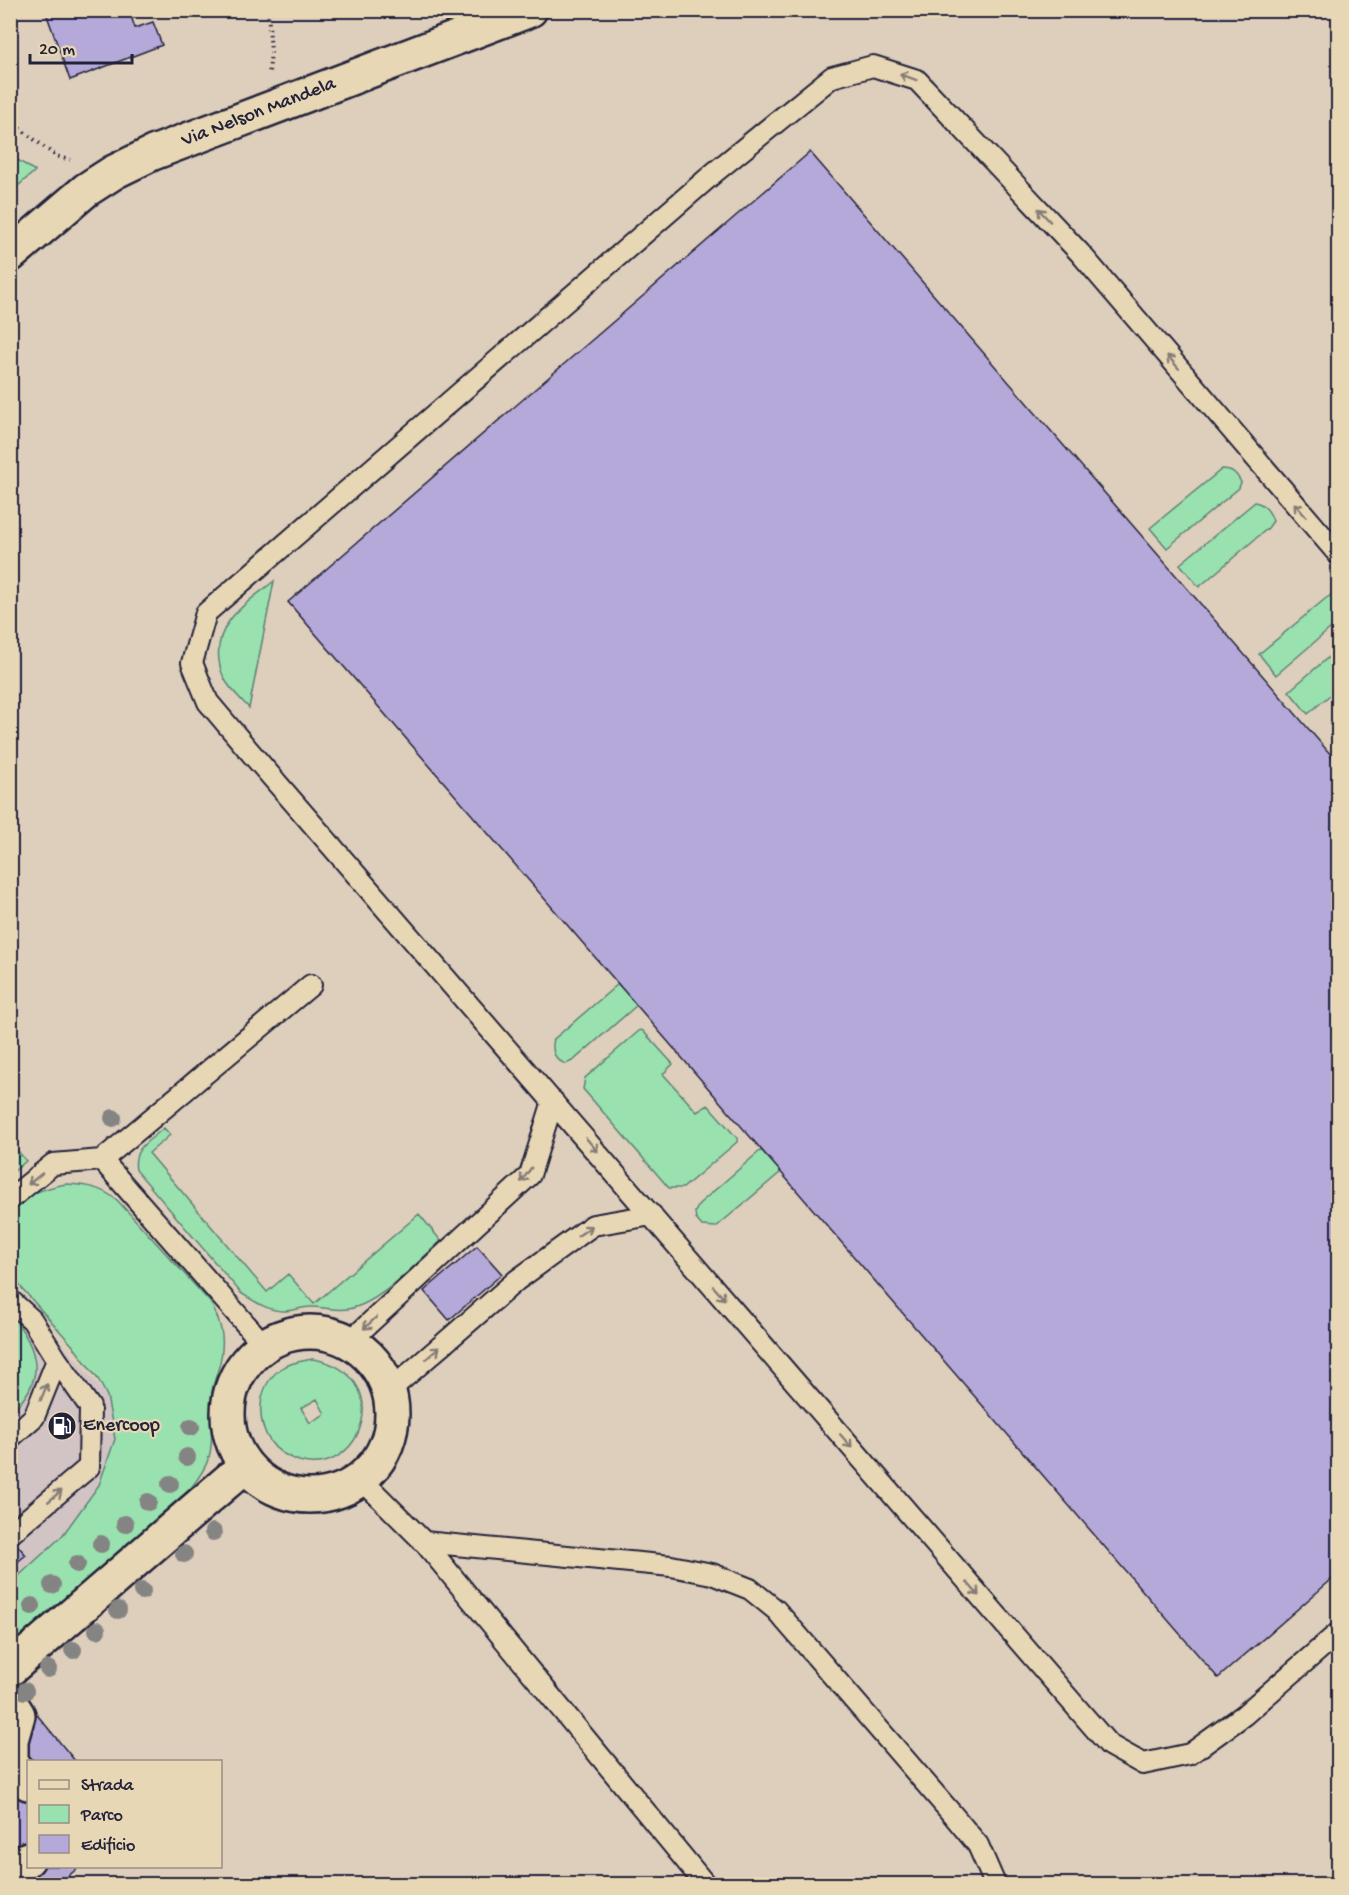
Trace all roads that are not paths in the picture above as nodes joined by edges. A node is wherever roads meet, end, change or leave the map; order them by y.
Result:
1 (530, 10) edge
2 (10, 255) edge
3 (1338, 554) edge
4 (311, 985) dead end
5 (553, 1101) junction
6 (102, 1160) junction
7 (10, 1199) edge
8 (652, 1215) junction
9 (10, 1300) edge
10 (349, 1342) junction
11 (264, 1346) junction
12 (57, 1360) junction
13 (389, 1391) junction
14 (10, 1438) edge
15 (245, 1466) junction
16 (361, 1479) junction
17 (10, 1533) edge
18 (424, 1542) junction
19 (1338, 1633) edge
20 (10, 1669) edge
21 (10, 1701) edge
22 (17, 1765) edge
23 (10, 1803) edge
24 (27, 1861) edge
25 (10, 1874) edge
26 (705, 1884) edge
27 (995, 1884) edge

1 - 2 street, Via Nelson Mandela
3 -> 5 lane
4 - 6 lane
5 -> 8 lane
5 -> 10 lane
6 -> 7 lane
6 - 11 lane
13 -> 8 lane
8 -> 19 lane
9 - 12 lane
10 - 11 street
10 - 13 street
11 - 15 street
14 -> 12 lane
17 -> 12 lane
13 - 16 street
15 - 16 street
15 - 20 street
16 - 18 lane
18 - 26 lane
18 - 27 lane
21 - 22 street
22 - 23 street
24 - 25 street

